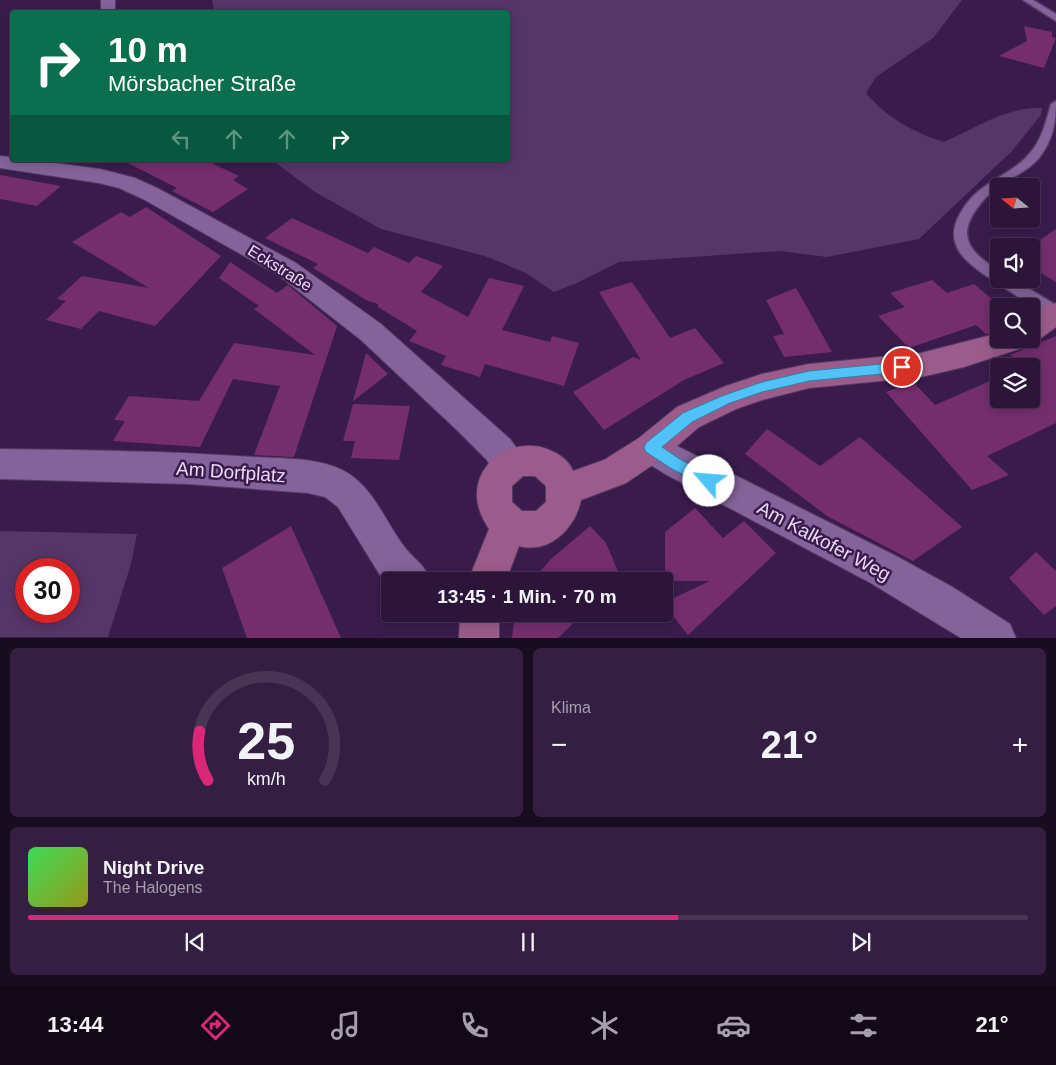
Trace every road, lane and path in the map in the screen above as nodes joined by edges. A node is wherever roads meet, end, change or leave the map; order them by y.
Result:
1 (1027, 0) edge
2 (1056, 18) edge
3 (1056, 104) edge
4 (0, 162) edge
5 (103, 168) edge
6 (990, 272) edge
7 (1016, 288) edge
8 (1056, 313) edge
9 (1040, 324) edge
10 (990, 347) edge
11 (651, 448) junction
12 (0, 464) edge
13 (510, 466) junction
14 (565, 490) junction
15 (509, 523) junction
16 (403, 572) edge
17 (490, 572) edge
18 (480, 622) edge
19 (479, 638) edge
20 (996, 638) edge

1 - 2 lane
3 - 6 lane
4 - 5 street, Eckstraße
5 - 13 street, Eckstraße
7 - 8 lane
8 - 9 street
10 - 11 street
11 - 14 street
11 - 20 street, Am Kalkofer Weg
12 - 16 street, Am Dorfplatz
13 - 14 street
13 - 15 street
14 - 15 street
15 - 17 street
18 - 19 street

